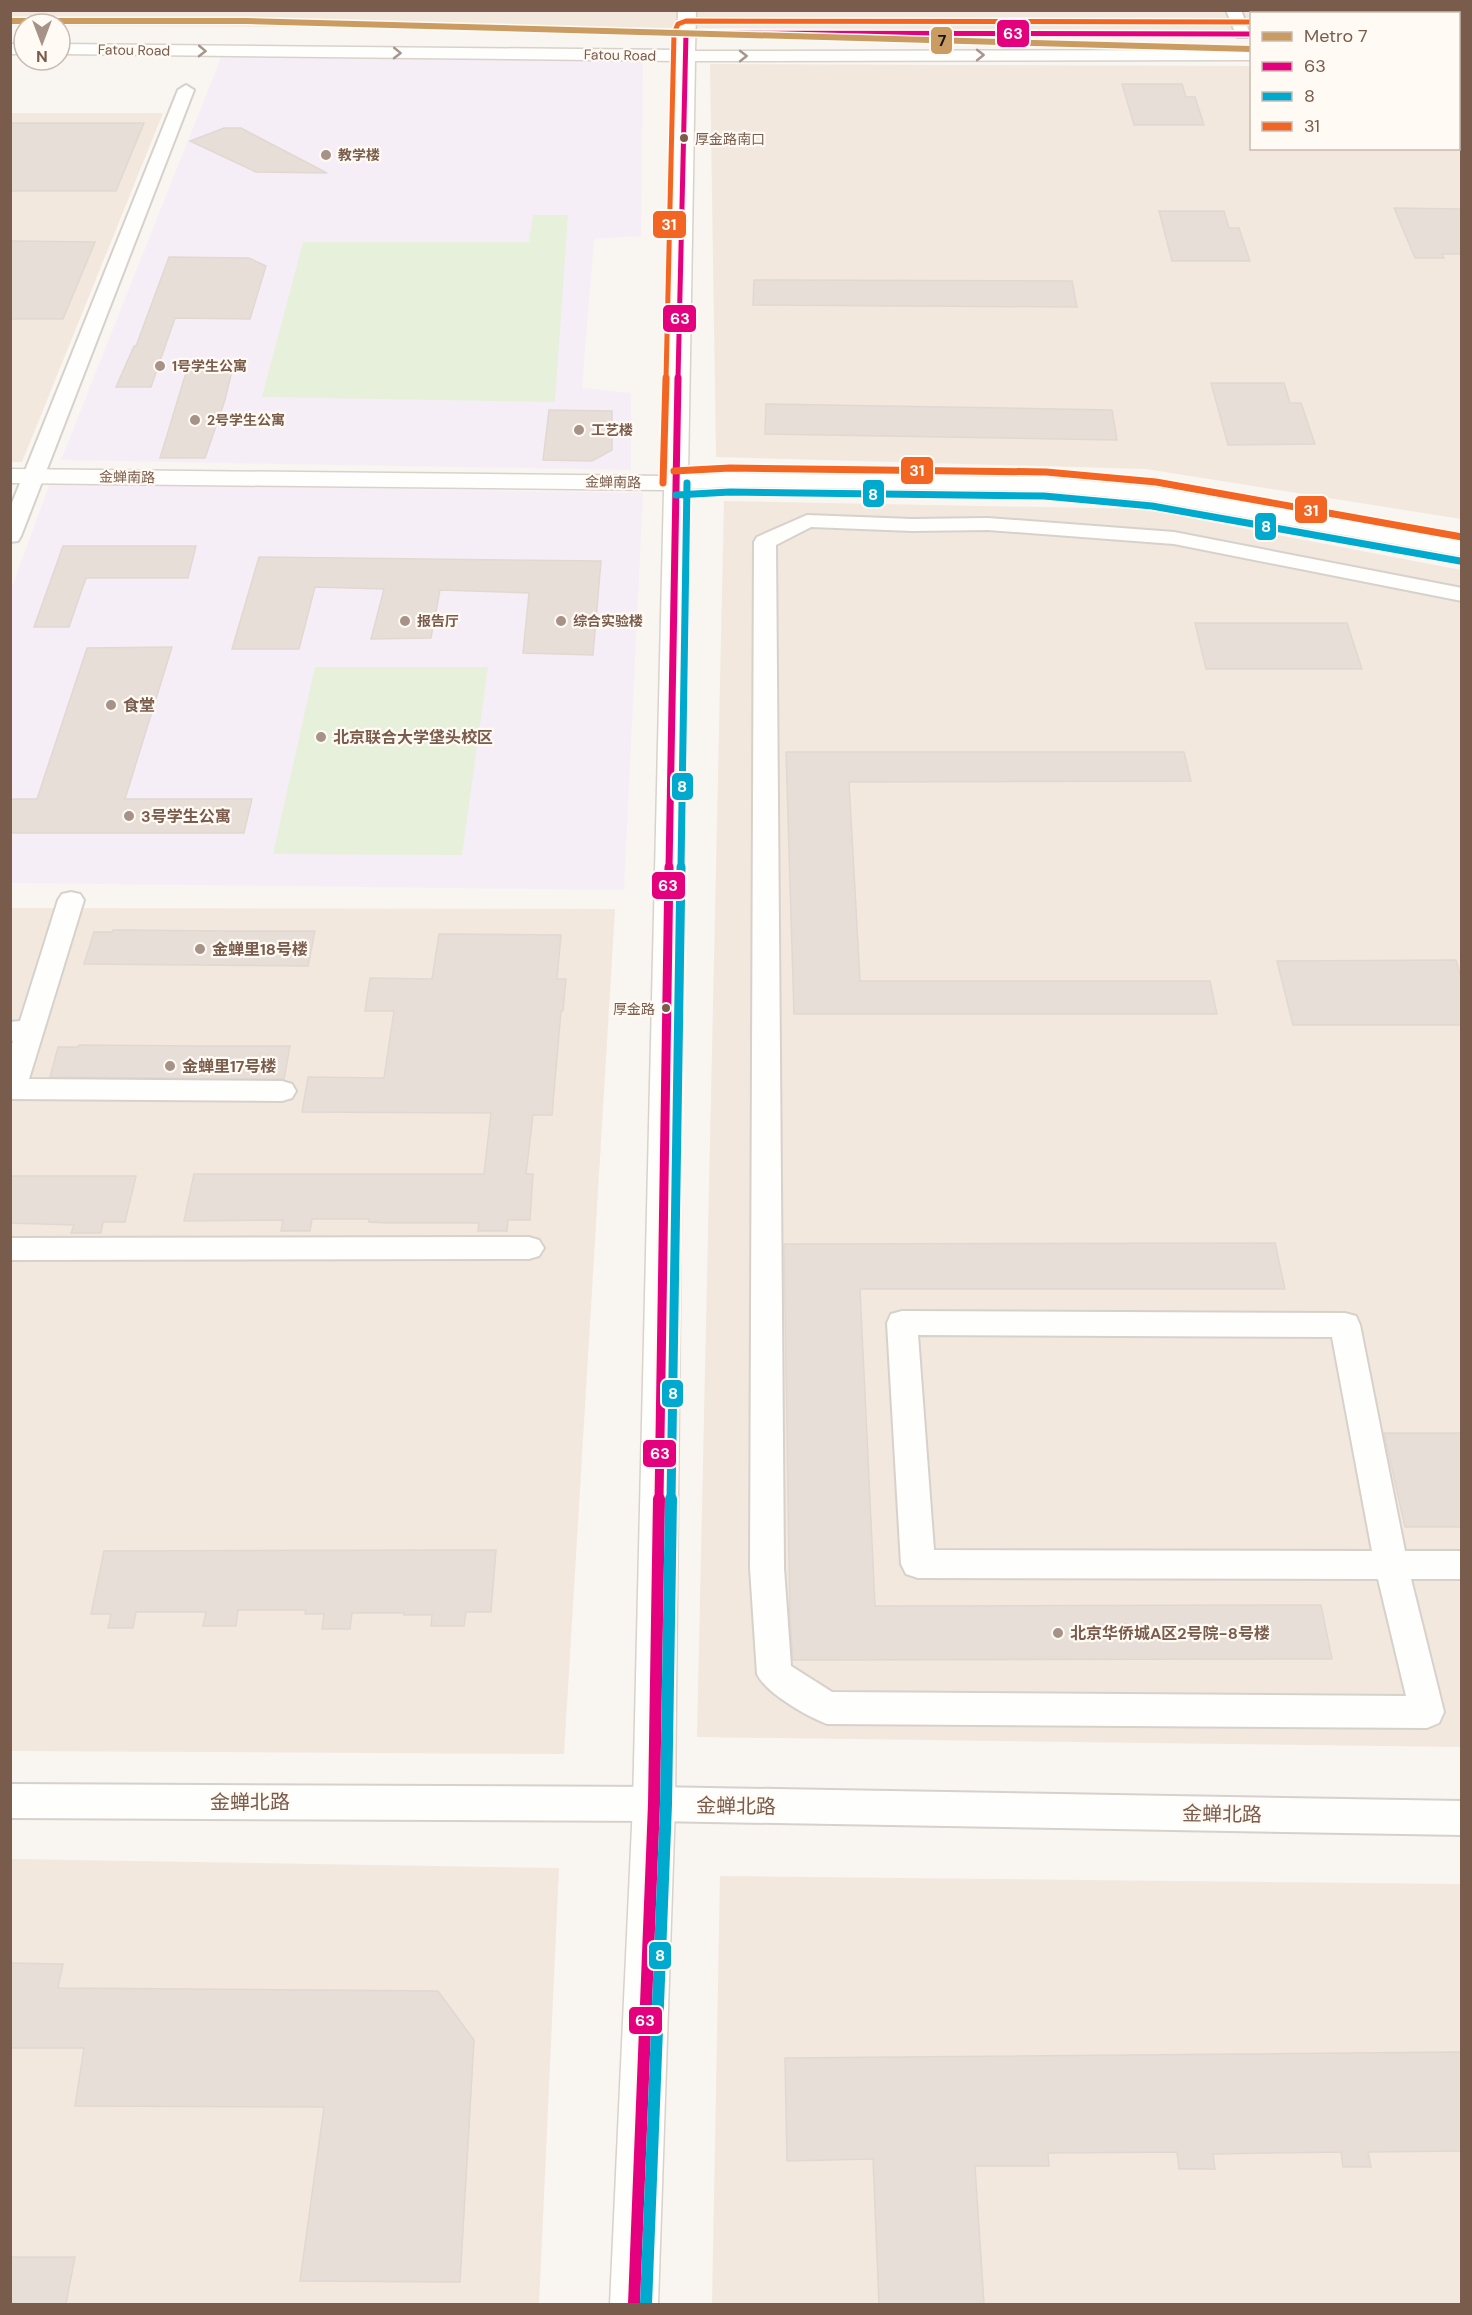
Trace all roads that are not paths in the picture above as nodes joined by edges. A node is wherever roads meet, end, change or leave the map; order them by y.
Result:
1 (687, 10) edge
2 (1233, 10) edge
3 (72, 31) edge
4 (686, 33) junction
5 (1247, 34) edge
6 (72, 49) edge
7 (1250, 55) edge
8 (684, 56) junction
9 (186, 90) dead end
10 (10, 476) edge
11 (35, 476) junction
12 (675, 483) junction
13 (10, 536) edge
14 (1461, 549) edge
15 (1461, 595) edge
16 (71, 900) dead end
17 (20, 1031) edge
18 (282, 1091) dead end
19 (529, 1248) dead end
20 (10, 1249) edge
21 (1391, 1565) junction
22 (1461, 1565) edge
23 (10, 1801) edge
24 (654, 1804) junction
25 (1461, 1818) edge
26 (634, 2304) edge

1 - 4 street
2 - 5 street
3 - 4 street, Fatou Road
4 - 5 street, Fatou Road
4 - 8 street
6 -> 8 street, Fatou Road
8 -> 7 street, Fatou Road
8 - 12 street
9 - 11 street
10 - 11 street, 金蝉南路
11 - 12 street, 金蝉南路
11 - 13 street
12 - 14 street, 金蝉南路
12 - 24 street
15 - 21 street
16 - 17 street
17 - 18 street
19 - 20 street
21 - 21 street
21 - 22 street
23 - 24 street, 金蝉北路
24 - 25 street, 金蝉北路
24 - 26 street

